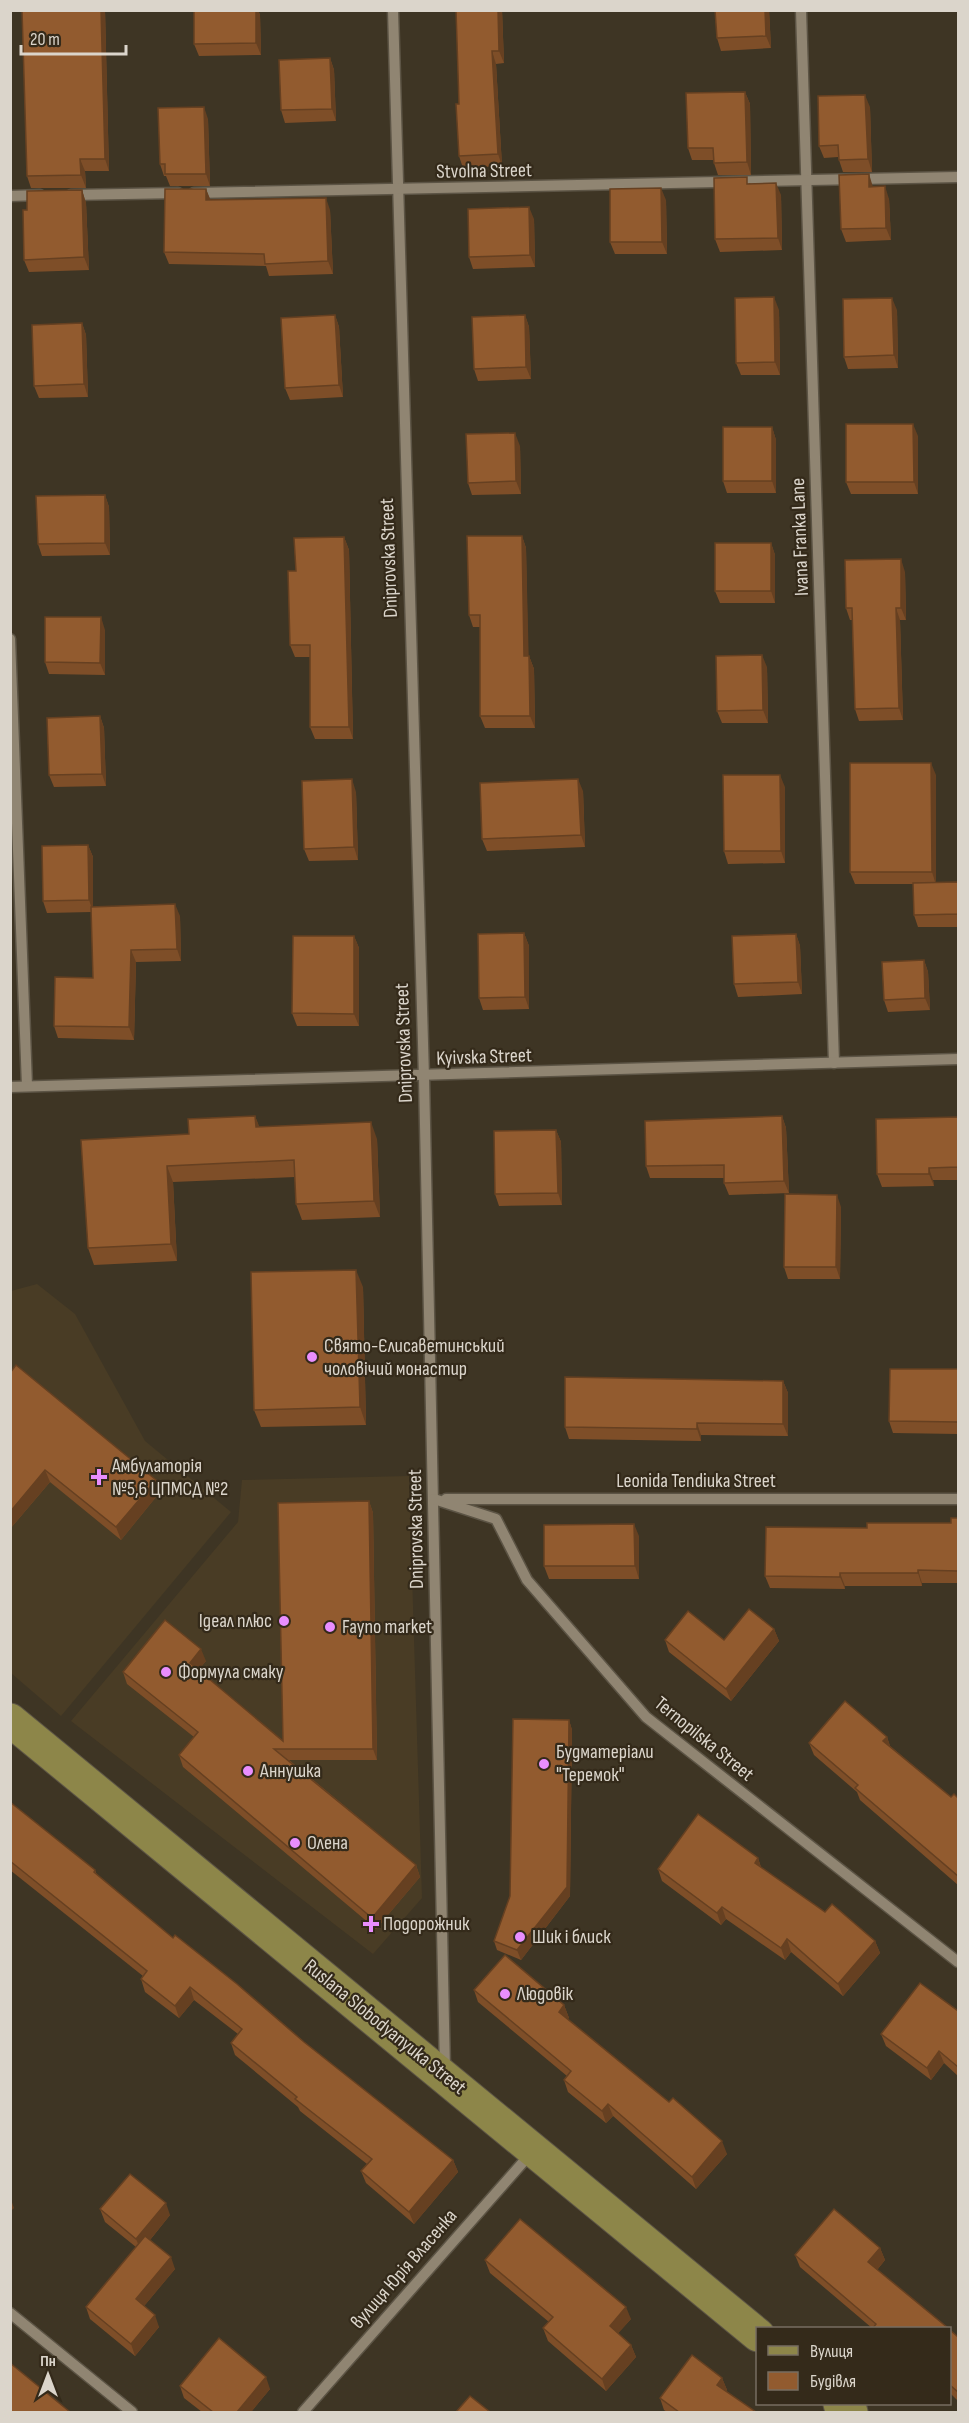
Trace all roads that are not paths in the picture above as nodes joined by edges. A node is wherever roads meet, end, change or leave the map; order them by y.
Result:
1 (393, 10) edge
2 (801, 10) edge
3 (958, 177) edge
4 (806, 182) junction
5 (397, 190) junction
6 (10, 196) edge
7 (10, 639) edge
8 (958, 1059) edge
9 (834, 1063) junction
10 (424, 1077) junction
11 (27, 1086) junction
12 (10, 1087) edge
13 (434, 1499) junction
14 (958, 1499) edge
15 (10, 1720) edge
16 (958, 1962) edge
17 (445, 2075) junction
18 (534, 2150) junction
19 (10, 2313) edge
20 (756, 2333) edge
21 (132, 2412) edge
22 (303, 2412) edge

1 - 5 street, Dniprovska Street
2 - 4 street, Ivana Franka Lane
3 - 4 street, Stvolna Street
4 - 5 street, Stvolna Street
4 - 9 street, Ivana Franka Lane
5 - 6 street, Stvolna Street
5 - 10 street, Dniprovska Street
7 - 11 street
8 - 9 street, Kyivska Street
9 - 10 street, Kyivska Street
10 - 11 street, Kyivska Street
10 - 13 street, Dniprovska Street
11 - 12 street, Kyivska Street
13 - 14 street, Leonida Tendiuka Street
13 - 16 street, Ternopilska Street
13 - 17 street, Dniprovska Street
15 - 17 main road, Ruslana Slobodyanyuka Street
17 - 18 main road, Ruslana Slobodyanyuka Street
18 - 20 main road, Ruslana Slobodyanyuka Street
18 - 22 street, вулиця Юрія Власенка
19 - 21 street

